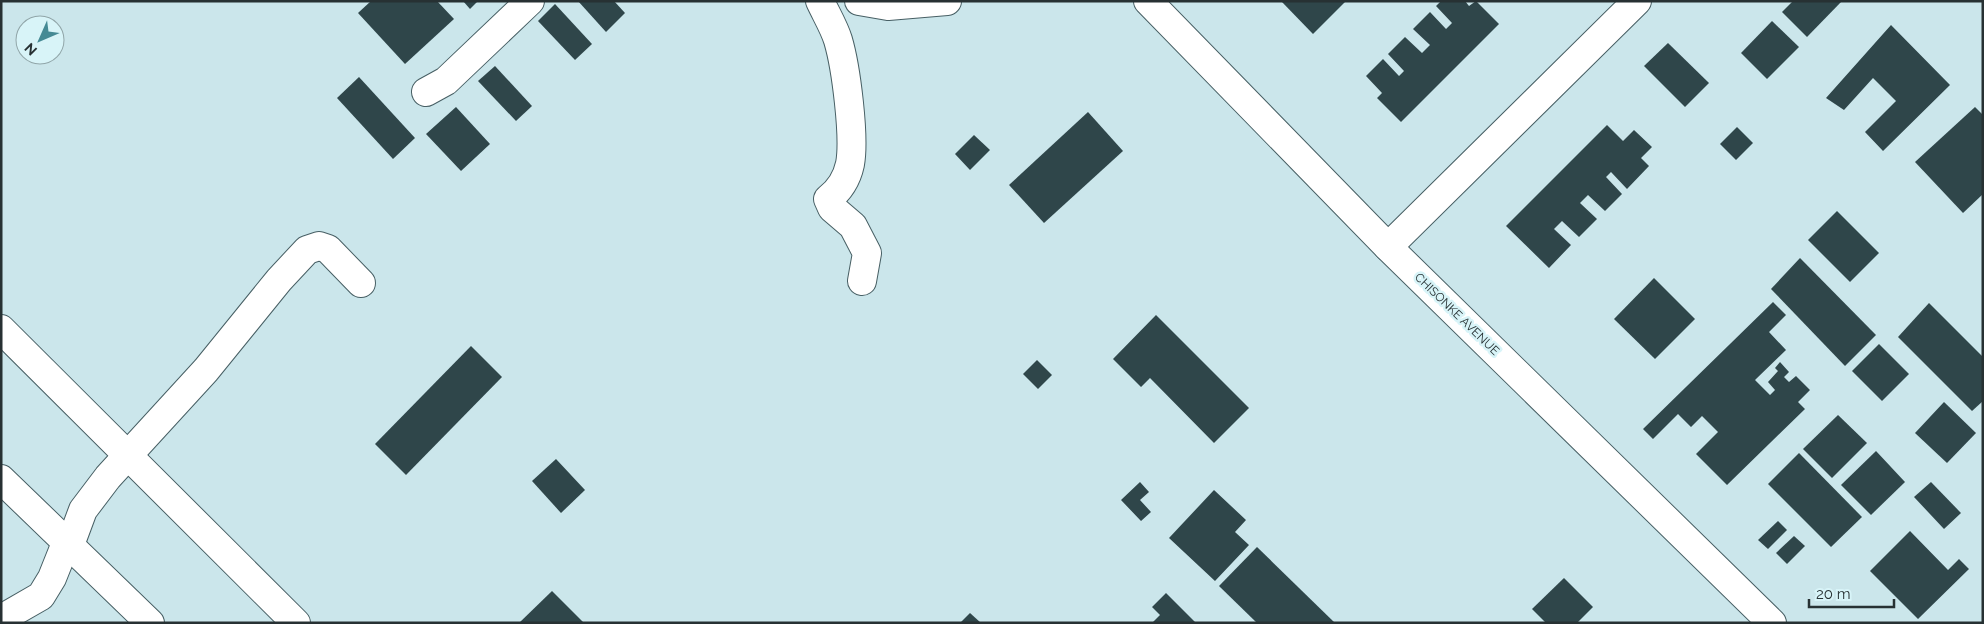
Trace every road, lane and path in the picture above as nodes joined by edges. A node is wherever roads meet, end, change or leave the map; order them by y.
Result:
1 (530, 1) edge
2 (820, 1) edge
3 (858, 1) edge
4 (947, 1) edge
5 (1148, 1) edge
6 (1637, 1) edge
7 (426, 92) dead end
8 (1388, 247) junction
9 (862, 281) dead end
10 (361, 283) dead end
11 (1, 329) edge
12 (128, 456) junction
13 (1, 479) edge
14 (70, 545) junction
15 (1, 619) edge
16 (150, 623) edge
17 (296, 623) edge
18 (1772, 623) edge

1 - 7 street
2 - 9 street
3 - 4 street
5 - 8 street, CHISONKE AVENUE
6 - 8 street
8 - 18 street, CHISONKE AVENUE
10 - 12 street
11 - 12 street
12 - 14 street
12 - 17 street
13 - 14 street
14 - 15 street
14 - 16 street

